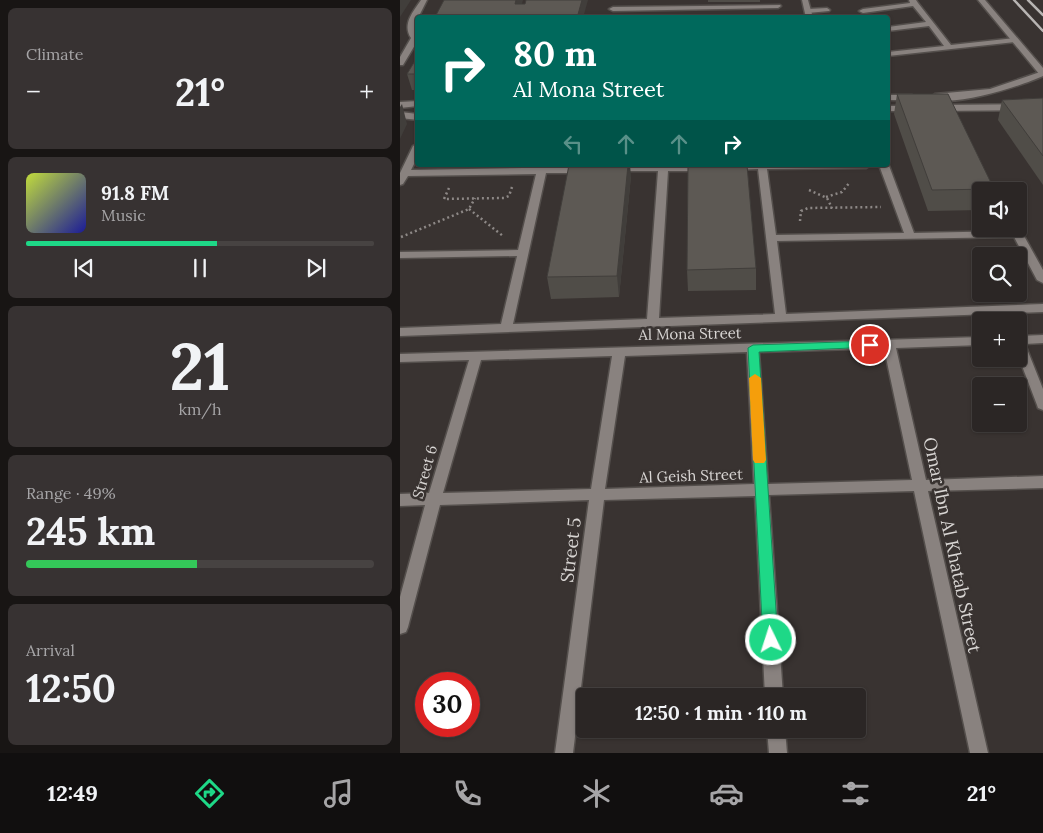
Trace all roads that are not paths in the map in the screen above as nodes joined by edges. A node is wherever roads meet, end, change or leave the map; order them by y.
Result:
1 (424, 0) edge
2 (615, 0) edge
3 (805, 0) edge
4 (981, 0) edge
5 (914, 2) edge
6 (697, 4) edge
7 (778, 6) edge
8 (612, 9) junction
9 (827, 10) dead end
10 (863, 10) dead end
11 (809, 14) edge
12 (416, 15) edge
13 (611, 15) edge
14 (415, 16) edge
15 (931, 24) junction
16 (890, 29) edge
17 (414, 40) edge
18 (1015, 40) junction
19 (949, 47) junction
20 (890, 54) edge
21 (400, 63) edge
22 (1043, 73) edge
23 (890, 98) edge
24 (415, 103) edge
25 (400, 105) edge
26 (1043, 107) edge
27 (890, 109) edge
28 (400, 115) edge
29 (415, 117) edge
30 (415, 152) edge
31 (762, 167) joint
32 (885, 167) edge
33 (663, 168) junction
34 (542, 170) junction
35 (402, 177) edge
36 (972, 233) edge
37 (910, 235) junction
38 (1020, 237) edge
39 (771, 238) junction
40 (523, 253) junction
41 (400, 255) edge
42 (1043, 280) edge
43 (1043, 308) edge
44 (781, 318) junction
45 (653, 322) junction
46 (506, 328) junction
47 (400, 332) edge
48 (1043, 339) edge
49 (972, 341) edge
50 (1027, 341) edge
51 (889, 344) junction
52 (753, 348) junction
53 (619, 352) junction
54 (476, 356) junction
55 (400, 358) edge
56 (1027, 363) edge
57 (1043, 405) edge
58 (1043, 482) edge
59 (920, 486) junction
60 (761, 490) junction
61 (597, 495) junction
62 (434, 499) junction
63 (400, 500) edge
64 (400, 627) edge
65 (773, 688) edge
66 (777, 738) edge
67 (564, 753) edge
68 (778, 753) edge
69 (979, 753) edge

1 - 12 street
2 - 8 street
3 - 11 street
4 - 18 street
5 - 10 street
5 - 15 street
6 - 7 street
6 - 8 street
8 - 13 street
9 - 11 lane
14 - 17 street
15 - 16 street
15 - 19 street
17 - 21 street
18 - 19 street
18 - 22 street
19 - 20 street
22 - 23 street
24 - 25 street
26 - 27 street
28 - 29 street
30 - 35 street
31 - 33 street
31 - 39 street
32 - 37 street
33 - 34 street
33 - 45 street
34 - 35 street
34 - 40 street
36 - 37 street
37 - 39 street
38 - 42 street
39 - 44 street
40 - 41 street
40 - 46 street
43 - 44 street
44 - 45 street
45 - 46 street
46 - 47 street
48 - 50 street
49 - 51 street, Al Mona Street
51 - 52 street, Al Mona Street
51 - 59 street, Omar Ibn Al Khatab Street
52 - 53 street, Al Mona Street
52 - 60 street
53 - 54 street, Al Mona Street
53 - 61 street, Street 5
54 - 55 street, Al Mona Street
54 - 62 street, Street 6
56 - 57 street
58 - 59 street, Al Geish Street
59 - 60 street, Al Geish Street
59 - 69 street, Omar Ibn Al Khatab Street
60 - 61 street, Al Geish Street
60 - 65 street
61 - 62 street, Al Geish Street
61 - 67 street, Street 5
62 - 63 street, Al Geish Street
62 - 64 street, Street 6
66 - 68 street

